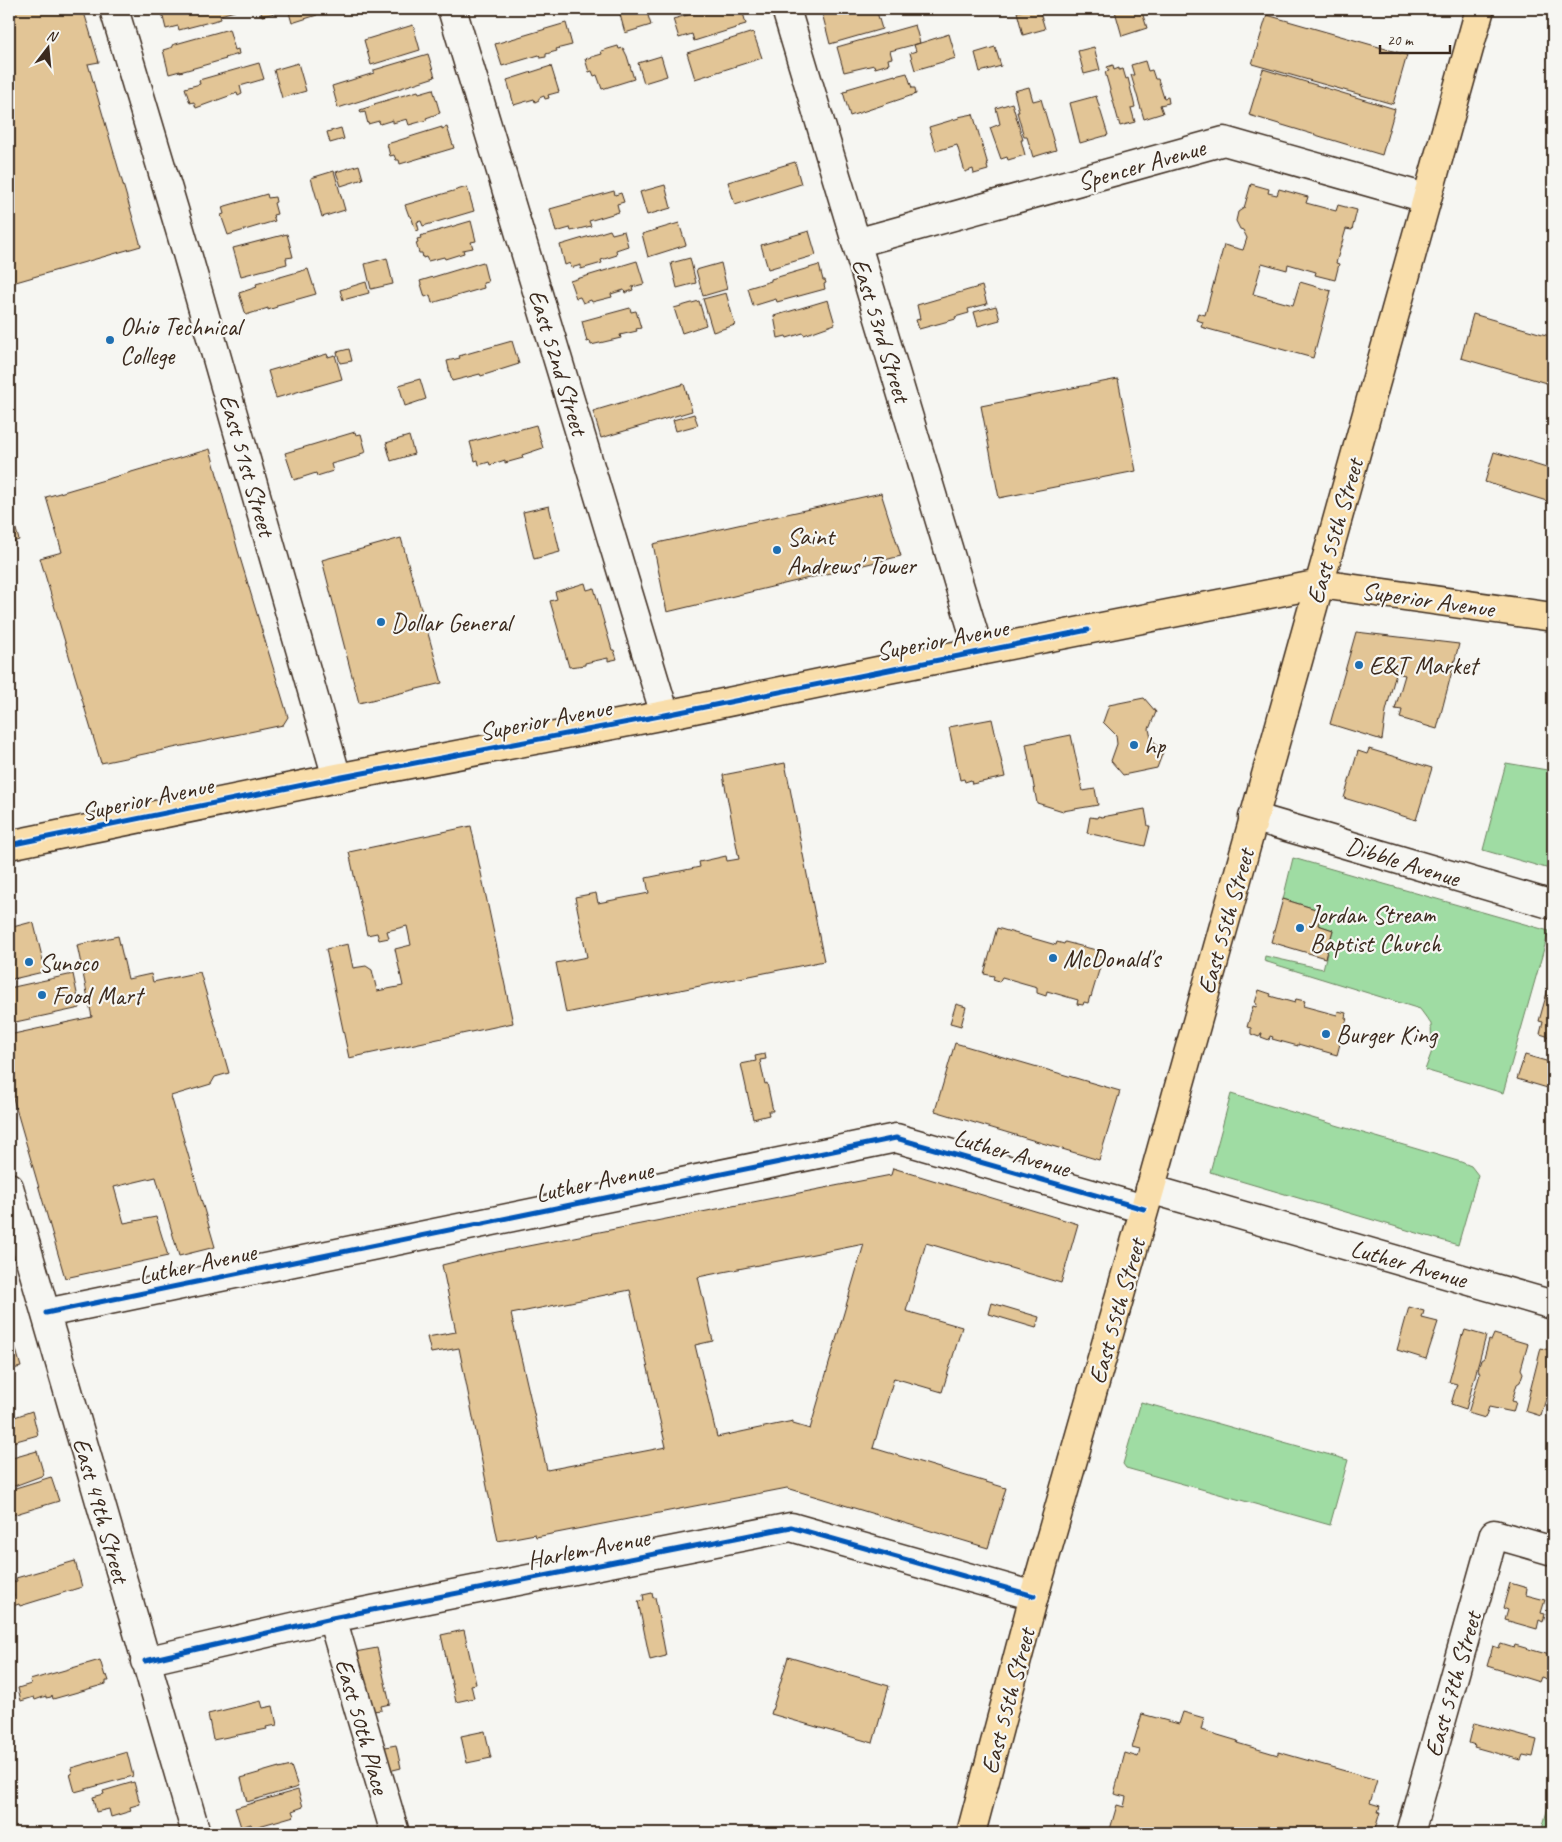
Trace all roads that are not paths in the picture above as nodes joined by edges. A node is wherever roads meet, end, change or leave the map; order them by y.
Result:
1 (114, 9) edge
2 (452, 9) edge
3 (786, 9) edge
4 (1480, 9) edge
5 (1426, 198) junction
6 (856, 243) junction
7 (1320, 584) junction
8 (1553, 617) edge
9 (978, 651) junction
10 (665, 715) junction
11 (336, 778) junction
12 (1253, 817) junction
13 (9, 845) edge
14 (1553, 906) edge
15 (9, 1187) edge
16 (1147, 1199) junction
17 (1553, 1305) edge
18 (46, 1313) junction
19 (1553, 1551) edge
20 (1034, 1596) junction
21 (332, 1618) junction
22 (145, 1661) junction
23 (196, 1833) edge
24 (395, 1833) edge
25 (972, 1833) edge
26 (1410, 1833) edge

1 - 11 street, East 51st Street
2 - 10 street, East 52nd Street
3 - 6 street, East 53rd Street
4 - 5 main road, East 55th Street
5 - 6 street, Spencer Avenue
5 - 7 main road, East 55th Street
6 - 9 street, East 53rd Street
7 - 8 main road, Superior Avenue
7 - 9 main road, Superior Avenue
7 - 12 main road, East 55th Street
9 - 10 main road, Superior Avenue
10 - 11 main road, Superior Avenue
11 - 13 main road, Superior Avenue
12 - 14 street, Dibble Avenue
12 - 16 main road, East 55th Street
15 - 18 street, East 49th Street
16 - 17 street, Luther Avenue
16 - 18 street, Luther Avenue
16 - 20 main road, East 55th Street
18 - 22 street, East 49th Street
19 - 26 street, East 57th Street
20 - 21 street, Harlem Avenue
20 - 25 main road, East 55th Street
21 - 22 street, Harlem Avenue
21 - 24 street, East 50th Place
22 - 23 street, East 49th Street

